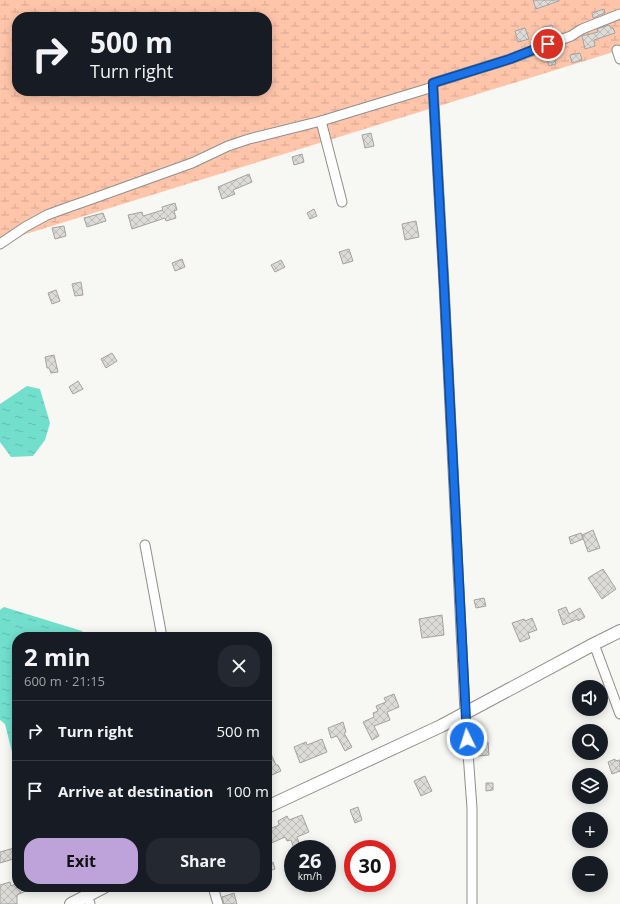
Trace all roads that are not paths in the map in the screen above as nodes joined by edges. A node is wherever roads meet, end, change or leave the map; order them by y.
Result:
1 (620, 14) edge
2 (433, 87) junction
3 (321, 121) junction
4 (342, 202) dead end
5 (0, 244) edge
6 (145, 545) dead end
7 (161, 632) edge
8 (620, 632) edge
9 (594, 644) junction
10 (465, 712) junction
11 (620, 714) edge
12 (272, 805) edge
13 (214, 892) edge
14 (87, 895) edge
15 (71, 904) edge
16 (218, 904) edge
17 (472, 904) edge

1 - 2 street
2 - 3 street
2 - 10 street
3 - 4 street
3 - 5 street
6 - 7 street
8 - 9 street
9 - 10 street
9 - 11 street
10 - 12 street
10 - 17 street
13 - 16 street
14 - 15 street

